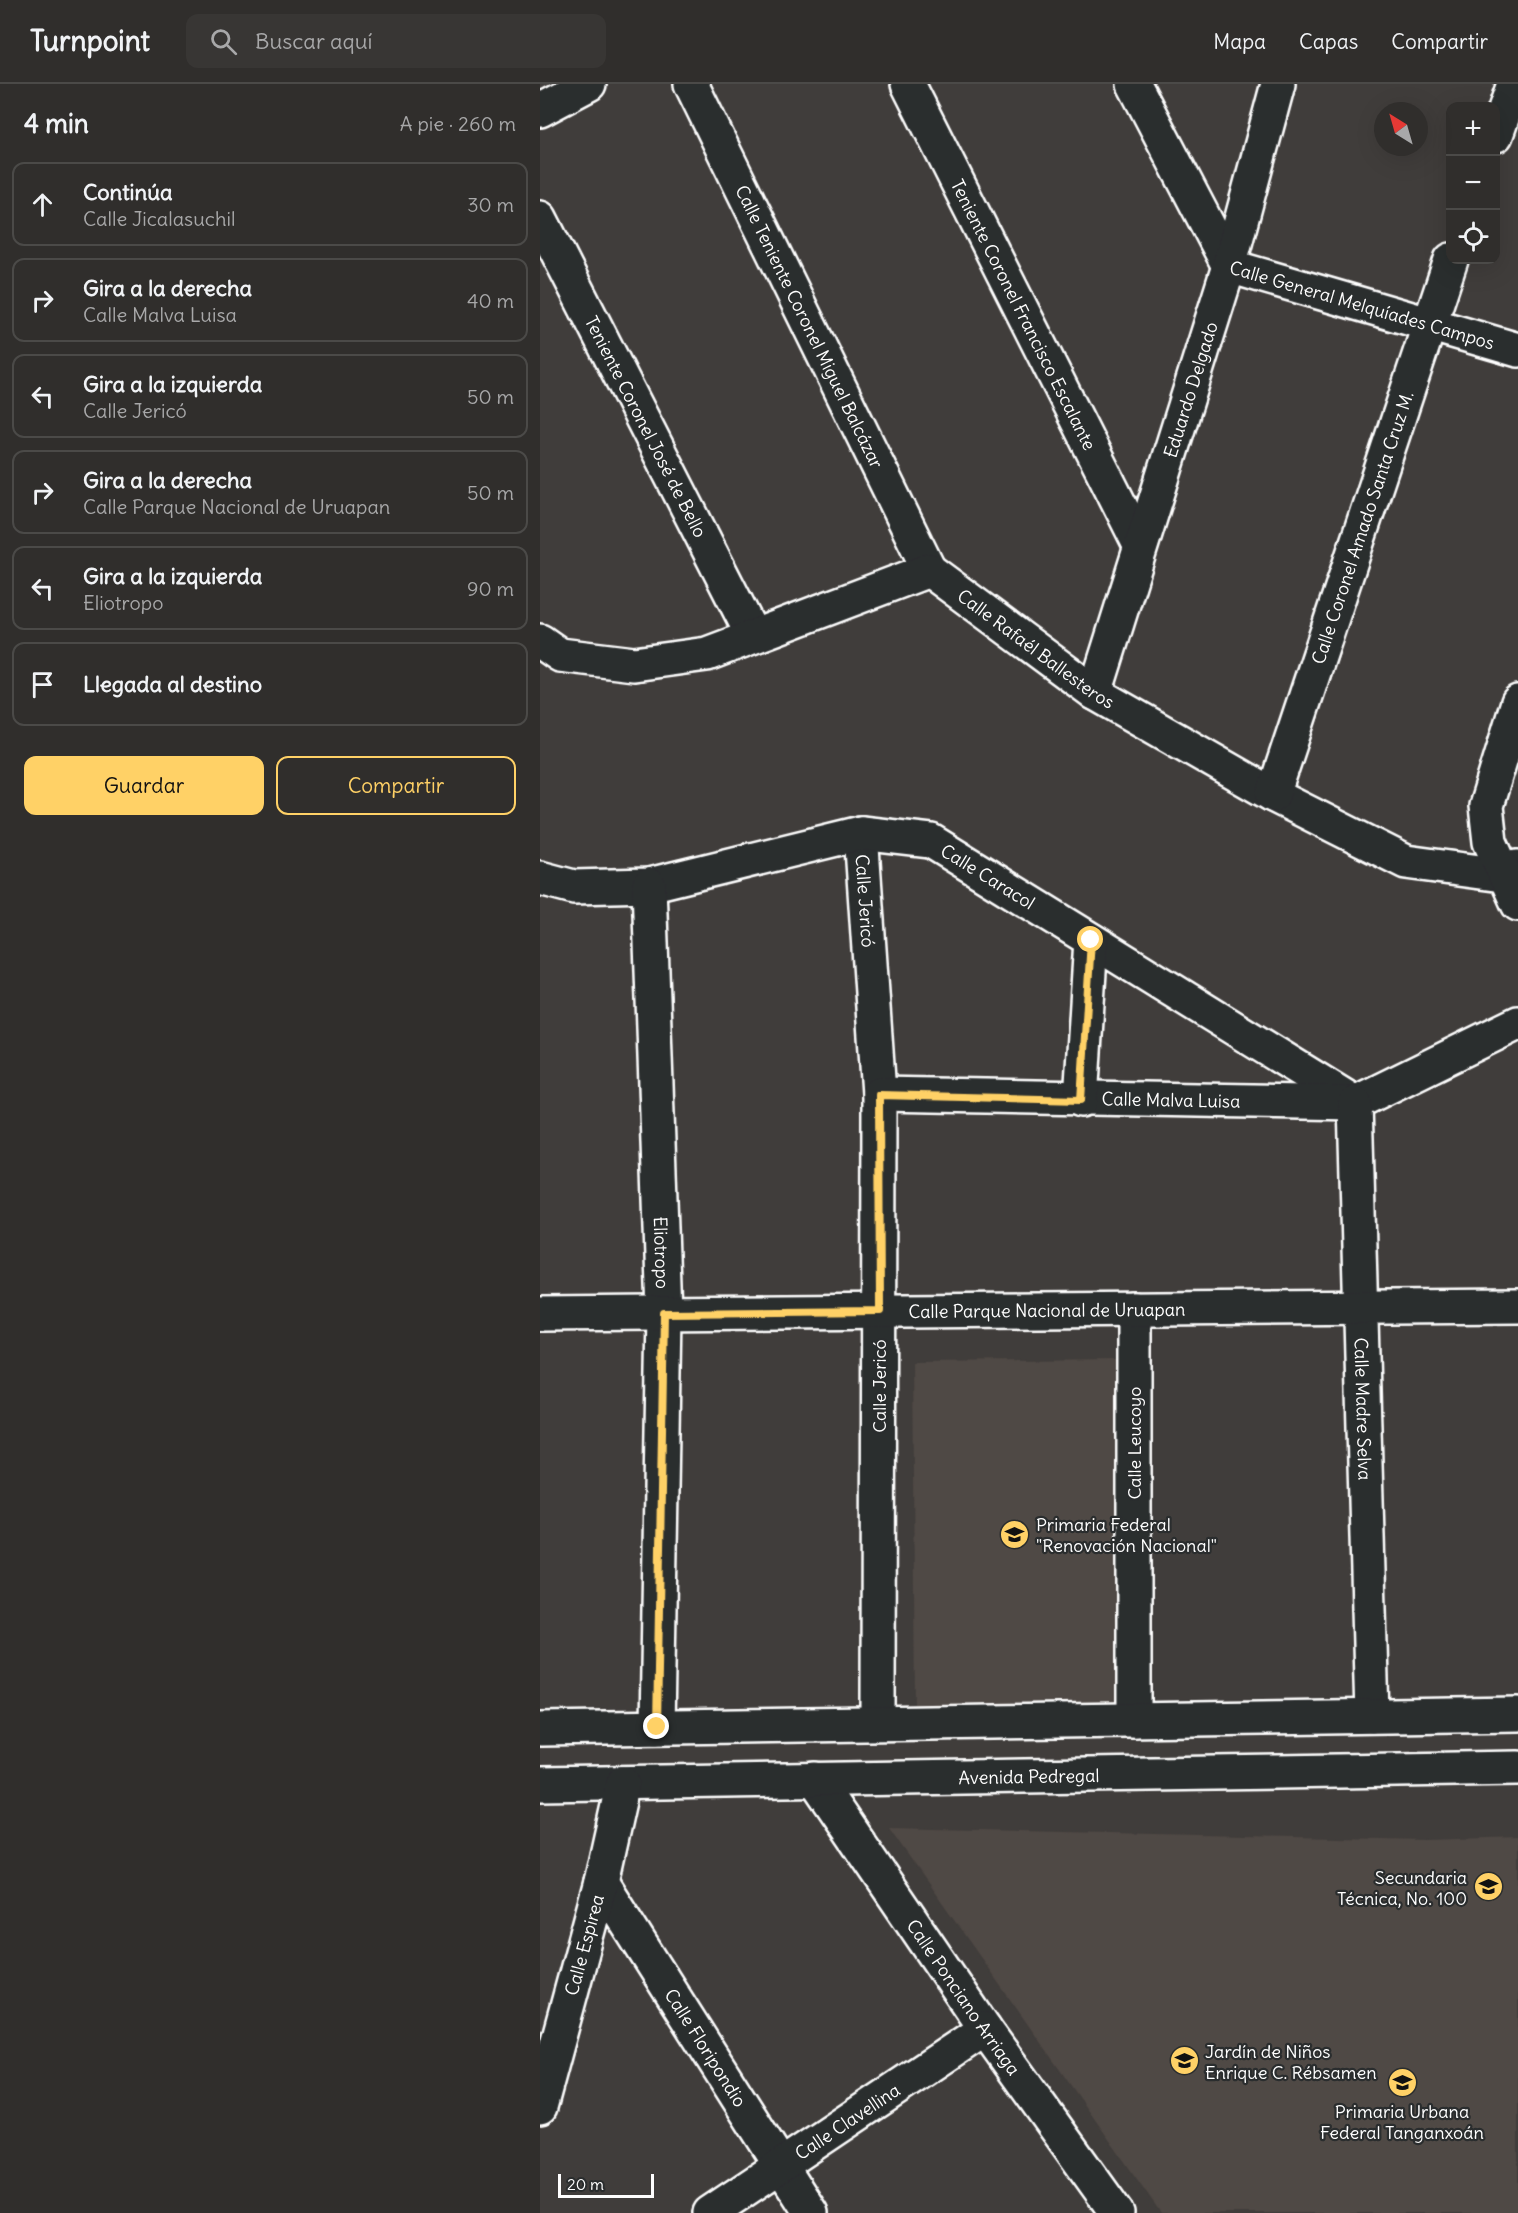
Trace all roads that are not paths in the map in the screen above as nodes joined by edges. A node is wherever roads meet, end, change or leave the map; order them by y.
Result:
1 (589, 84) edge
2 (691, 84) edge
3 (908, 84) edge
4 (1134, 84) edge
5 (1278, 84) edge
6 (1514, 84) edge
7 (549, 98) edge
8 (1500, 124) edge
9 (540, 218) edge
10 (1450, 264) edge
11 (1229, 266) junction
12 (1429, 323) junction
13 (1518, 350) edge
14 (1140, 545) junction
15 (929, 570) junction
16 (753, 636) junction
17 (540, 641) edge
18 (1095, 693) junction
19 (1518, 702) edge
20 (1272, 795) junction
21 (861, 833) junction
22 (1510, 871) edge
23 (540, 878) edge
24 (649, 885) junction
25 (1518, 904) edge
26 (1091, 940) junction
27 (1518, 1023) edge
28 (879, 1095) junction
29 (1081, 1100) junction
30 (1355, 1103) junction
31 (1518, 1306) edge
32 (1361, 1307) junction
33 (1134, 1310) junction
34 (880, 1311) junction
35 (664, 1313) junction
36 (540, 1314) edge
37 (1518, 1714) edge
38 (1372, 1716) junction
39 (1134, 1720) junction
40 (878, 1723) junction
41 (657, 1727) junction
42 (540, 1729) edge
43 (1518, 1768) edge
44 (815, 1779) junction
45 (623, 1783) junction
46 (540, 1784) edge
47 (601, 1882) junction
48 (985, 2029) junction
49 (540, 2107) edge
50 (781, 2166) junction
51 (710, 2213) edge
52 (811, 2213) edge
53 (1117, 2213) edge

1 - 7 street
2 - 15 street, Calle Teniente Coronel Miguel Balcázar
3 - 14 street, Teniente Coronel Francisco Escalante
4 - 11 street, Calle General Melquíades Campos
5 - 11 street, Eduardo Delgado
6 - 8 street
9 - 16 street, Teniente Coronel José de Bello
10 - 12 street, Calle Coronel Amado Santa Cruz M.
11 - 12 street, Calle General Melquíades Campos
11 - 14 street, Eduardo Delgado
12 - 13 street, Calle General Melquíades Campos
12 - 20 street, Calle Coronel Amado Santa Cruz M.
14 - 18 street, Eduardo Delgado
15 - 16 street
15 - 18 street, Calle Rafaél Ballesteros
16 - 17 street
18 - 20 street, Calle Rafaél Ballesteros
19 - 22 street
20 - 22 street, Calle Rafaél Ballesteros
21 - 24 street, Calle Caracol
21 - 26 street, Calle Caracol
21 - 28 street, Calle Jericó
22 - 25 street
23 - 24 street, Calle Caracol
24 - 35 street, Eliotropo
26 - 29 street
26 - 30 street, Calle Caracol
27 - 30 street
28 - 29 street, Calle Malva Luisa
28 - 34 street, Calle Jericó
29 - 30 street, Calle Malva Luisa
30 - 32 street, Calle Madre Selva
31 - 32 street, Calle Parque Nacional de Uruapan
32 - 33 street, Calle Parque Nacional de Uruapan
32 - 38 street, Calle Madre Selva
33 - 34 street, Calle Parque Nacional de Uruapan
33 - 39 street, Calle Leucoyo
34 - 35 street, Calle Parque Nacional de Uruapan
34 - 40 street, Calle Jericó
35 - 36 street, Calle Parque Nacional de Uruapan
35 - 41 street, Eliotropo
37 - 38 street
38 - 39 street
39 - 40 street
40 - 41 street
41 - 42 street
43 - 44 street, Avenida Pedregal
44 - 45 street, Avenida Pedregal
44 - 48 street, Calle Ponciano Arriaga
45 - 46 street, Avenida Pedregal
45 - 47 street, Calle Espirea
47 - 49 street, Calle Espirea
47 - 50 street, Calle Floripondio
48 - 50 street, Calle Clavellina
48 - 53 street, Calle Ponciano Arriaga
50 - 51 street, Calle Clavellina
50 - 52 street, Calle Floripondio

